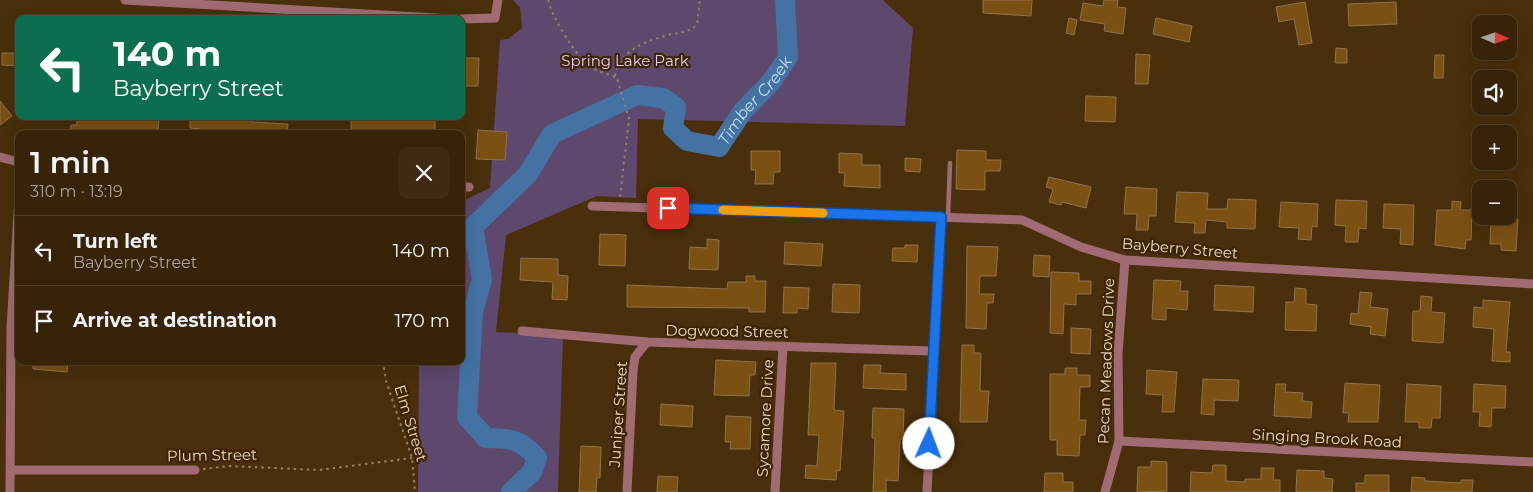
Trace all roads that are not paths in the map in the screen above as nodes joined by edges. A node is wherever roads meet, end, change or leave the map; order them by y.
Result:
1 (125, 0) edge
2 (498, 0) edge
3 (190, 2) edge
4 (390, 15) edge
5 (465, 19) edge
6 (0, 156) edge
7 (15, 161) edge
8 (950, 164) dead end
9 (592, 206) dead end
10 (944, 217) junction
11 (1124, 260) junction
12 (1533, 284) edge
13 (15, 313) edge
14 (522, 331) dead end
15 (646, 342) junction
16 (783, 346) junction
17 (932, 351) junction
18 (1119, 441) junction
19 (1533, 462) edge
20 (10, 470) junction
21 (195, 470) road end
22 (10, 492) edge
23 (627, 492) edge
24 (775, 492) edge
25 (927, 492) edge
26 (1105, 492) edge

1 - 3 street
2 - 5 street
3 - 4 street
6 - 7 street
8 - 10 lane
9 - 10 street, Bayberry Street
10 - 11 street, Bayberry Street
10 - 17 street
11 - 12 street, Bayberry Street
11 - 18 street, Pecan Meadows Drive
13 - 20 street
14 - 15 street, Dogwood Street
15 - 16 street, Dogwood Street
15 - 23 street, Juniper Street
16 - 17 street, Dogwood Street
16 - 24 street, Sycamore Drive
17 - 25 street
18 - 19 street, Singing Brook Road
18 - 26 street, Pecan Meadows Drive
20 - 21 street, Plum Street
20 - 22 street

